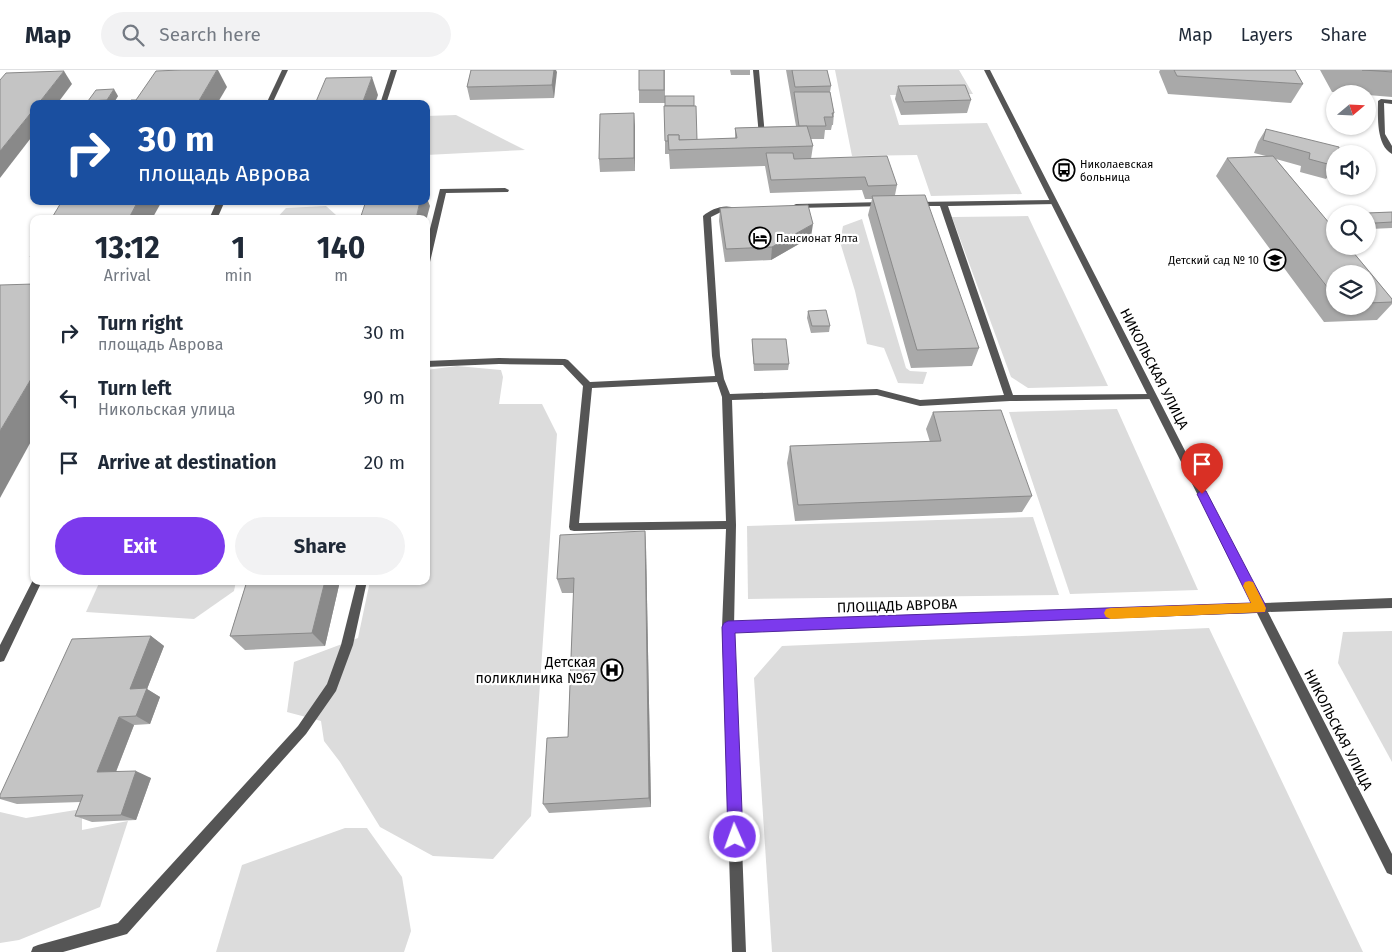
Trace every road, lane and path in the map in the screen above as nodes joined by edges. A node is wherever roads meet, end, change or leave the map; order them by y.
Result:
1 (285, 70) edge
2 (394, 70) edge
3 (756, 70) edge
4 (987, 70) edge
5 (271, 100) edge
6 (385, 100) edge
7 (1392, 102) edge
8 (1382, 134) junction
9 (762, 136) edge
10 (1392, 136) edge
11 (1392, 152) edge
12 (505, 190) dead end
13 (1053, 202) junction
14 (943, 203) junction
15 (896, 204) edge
16 (906, 204) edge
17 (790, 206) edge
18 (745, 208) edge
19 (430, 245) edge
20 (430, 364) edge
21 (720, 379) junction
22 (588, 385) junction
23 (726, 396) junction
24 (1152, 396) junction
25 (1010, 398) junction
26 (731, 525) junction
27 (35, 585) edge
28 (361, 585) edge
29 (1392, 603) edge
30 (1260, 608) junction
31 (728, 627) junction
32 (0, 657) edge
33 (1392, 868) edge
34 (38, 952) edge
35 (739, 952) edge

1 - 5 street
2 - 6 street
3 - 9 street
4 - 13 street, НИКОЛЬСКАЯ УЛИЦА
7 - 8 street
8 - 10 street
8 - 11 street
12 - 19 street
13 - 14 street
13 - 24 street, НИКОЛЬСКАЯ УЛИЦА
14 - 16 street
14 - 25 street
15 - 17 street
18 - 21 street
20 - 22 street
21 - 22 street
21 - 23 street
22 - 26 street
23 - 25 street
23 - 26 street
24 - 25 street
24 - 30 street, НИКОЛЬСКАЯ УЛИЦА
26 - 31 street
27 - 32 street
28 - 34 street
29 - 30 street, ПЛОЩАДЬ АВРОВА
30 - 31 street, ПЛОЩАДЬ АВРОВА
30 - 33 street, НИКОЛЬСКАЯ УЛИЦА
31 - 35 street

